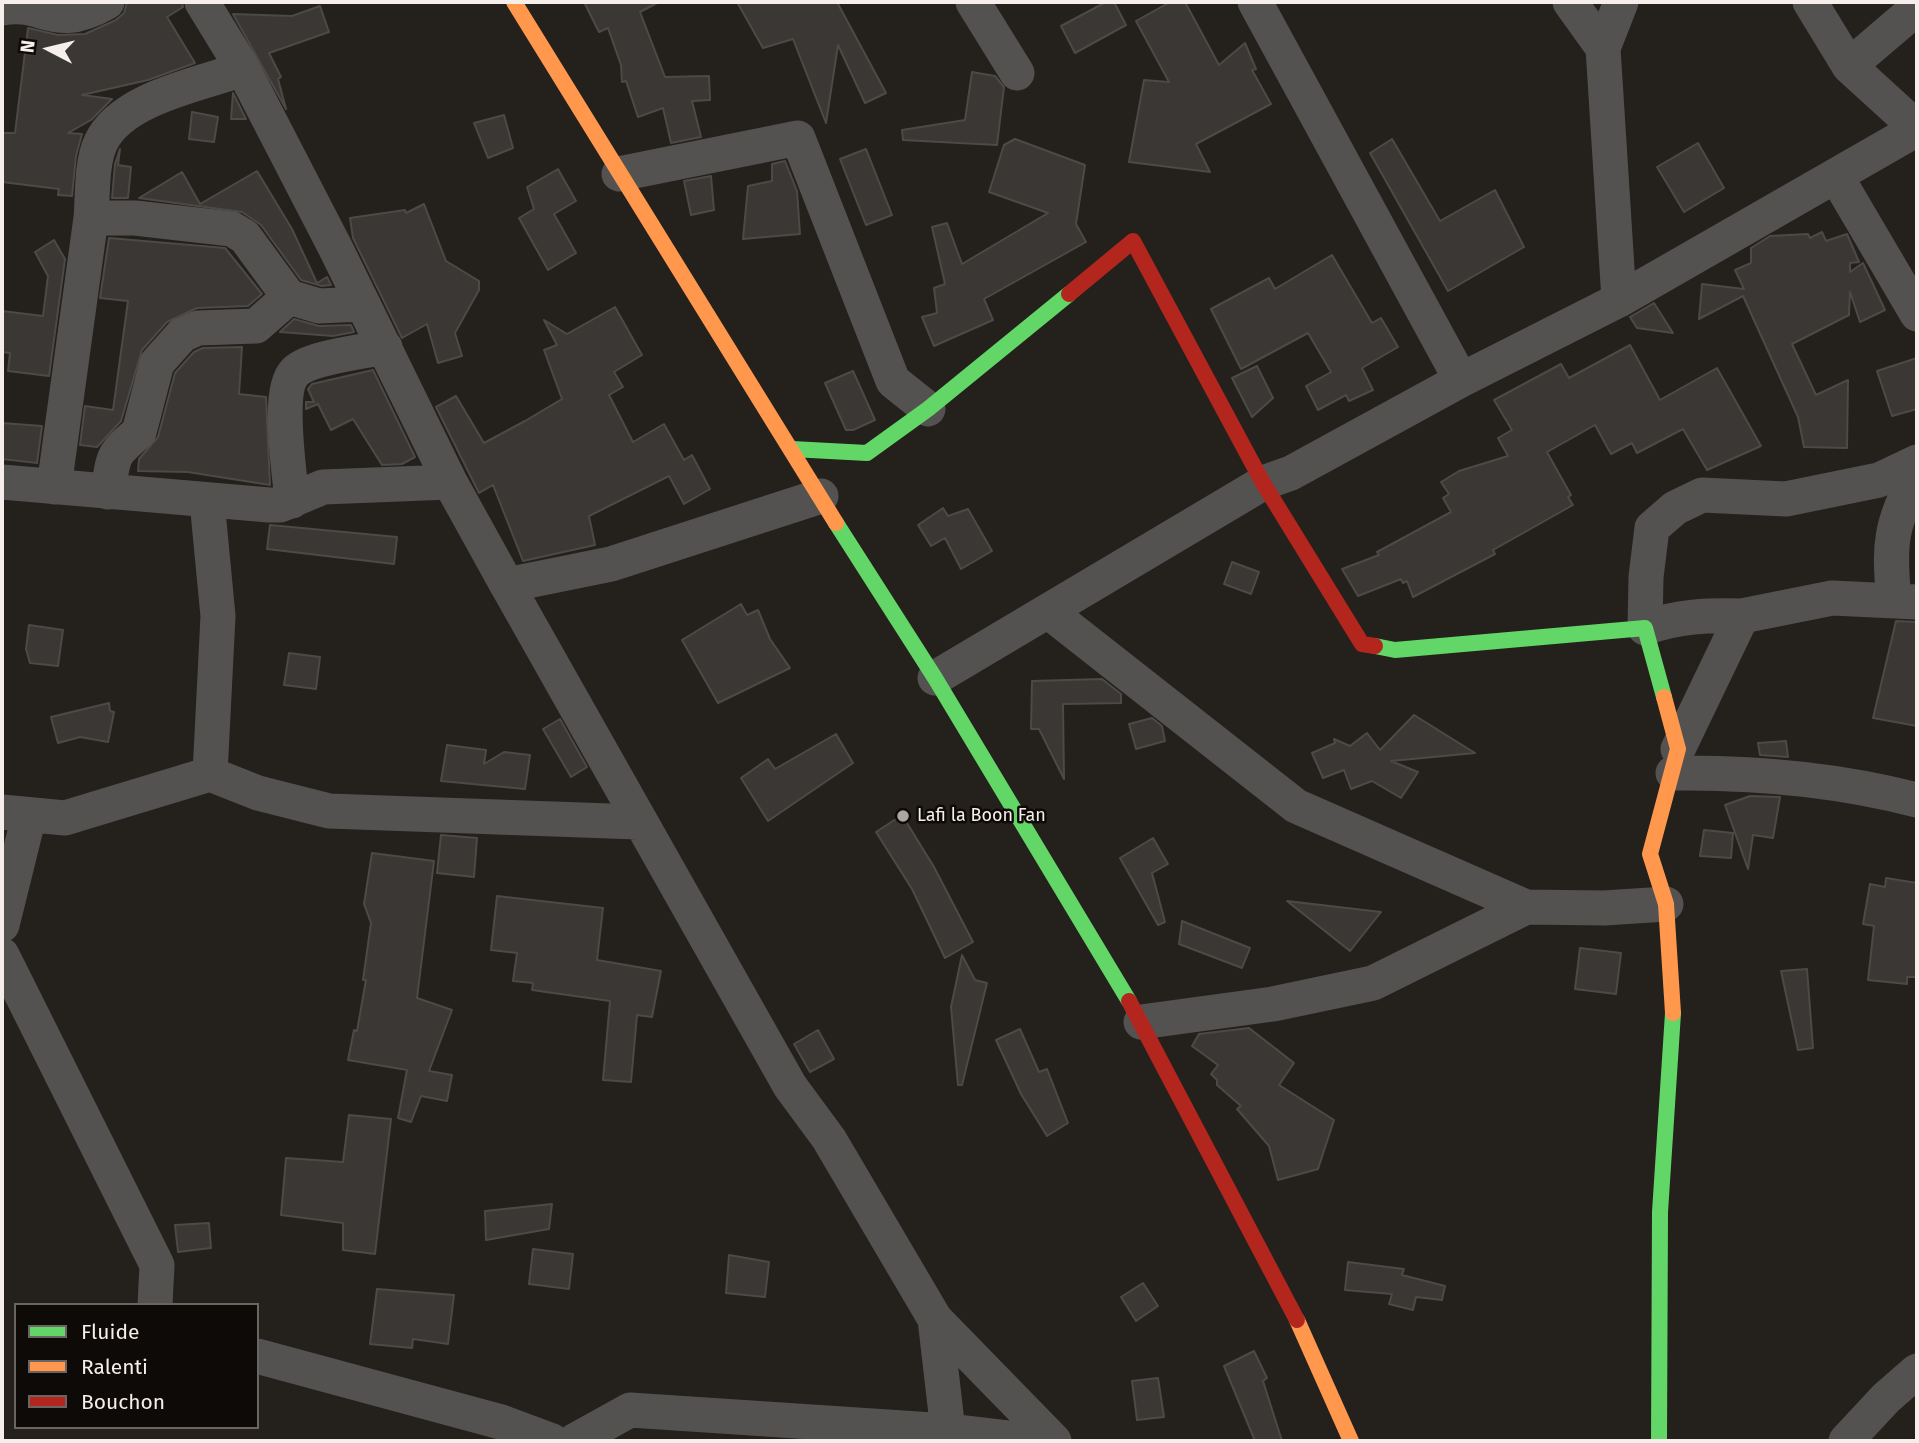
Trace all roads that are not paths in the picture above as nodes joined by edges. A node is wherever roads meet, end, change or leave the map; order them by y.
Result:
1 (107, 2) edge
2 (202, 2) edge
3 (514, 2) edge
4 (973, 2) edge
5 (1255, 2) edge
6 (1570, 2) edge
7 (1621, 2) edge
8 (1810, 2) edge
9 (2, 8) edge
10 (1917, 12) edge
11 (1603, 48) junction
12 (1849, 66) junction
13 (243, 69) junction
14 (1017, 73) dead end
15 (1917, 128) edge
16 (619, 174) junction
17 (1836, 176) junction
18 (90, 218) junction
19 (289, 297) junction
20 (1619, 300) junction
21 (363, 304) junction
22 (1917, 314) edge
23 (385, 347) junction
24 (1461, 380) junction
25 (928, 410) junction
26 (792, 449) junction
27 (1917, 462) edge
28 (1917, 474) edge
29 (2, 482) edge
30 (450, 482) junction
31 (1263, 483) junction
32 (54, 487) junction
33 (108, 492) junction
34 (821, 496) junction
35 (207, 501) junction
36 (292, 501) junction
37 (507, 585) junction
38 (1906, 601) edge
39 (1049, 612) junction
40 (1742, 616) junction
41 (1645, 628) junction
42 (935, 678) junction
43 (1675, 761) junction
44 (210, 774) junction
45 (1917, 800) edge
46 (15, 814) edge
47 (638, 822) junction
48 (1666, 904) junction
49 (1526, 907) junction
50 (2, 925) edge
51 (2, 955) edge
52 (1141, 1022) junction
53 (155, 1303) edge
54 (935, 1319) junction
55 (259, 1357) edge
56 (1917, 1371) edge
57 (948, 1431) junction
58 (552, 1441) edge
59 (574, 1441) edge
60 (1033, 1441) edge
61 (1054, 1441) edge
62 (1351, 1441) edge
63 (1659, 1441) edge
64 (1846, 1441) edge

1 - 9 street
2 - 13 street
3 - 16 street
4 - 14 street
5 - 24 street
6 - 11 street
7 - 11 street
8 - 12 street
10 - 12 street
11 - 20 street
12 - 15 street
13 - 18 street
13 - 21 street
15 - 17 street
16 - 25 street
16 - 26 street
17 - 20 street
17 - 22 street
18 - 19 street
18 - 32 street
19 - 21 street
19 - 33 street
20 - 24 street
21 - 23 street
23 - 30 street
23 - 36 street
24 - 31 street
25 - 26 street
25 - 31 street
26 - 34 street
27 - 41 street
28 - 38 street
29 - 32 street
30 - 36 street
30 - 37 street
31 - 39 street
31 - 41 street
32 - 33 street
33 - 35 street
34 - 37 street
34 - 42 street
35 - 36 street
35 - 44 street
37 - 47 street
38 - 40 street
39 - 42 street
39 - 49 street
40 - 41 street
40 - 43 street
41 - 43 street
42 - 52 street
43 - 45 street
43 - 48 street
44 - 46 street
44 - 47 street
46 - 50 street
47 - 54 street
48 - 49 street
48 - 63 street
49 - 52 street
51 - 53 street
52 - 62 street
54 - 57 street
54 - 61 street
55 - 58 street
56 - 64 street
57 - 59 street
57 - 60 street

